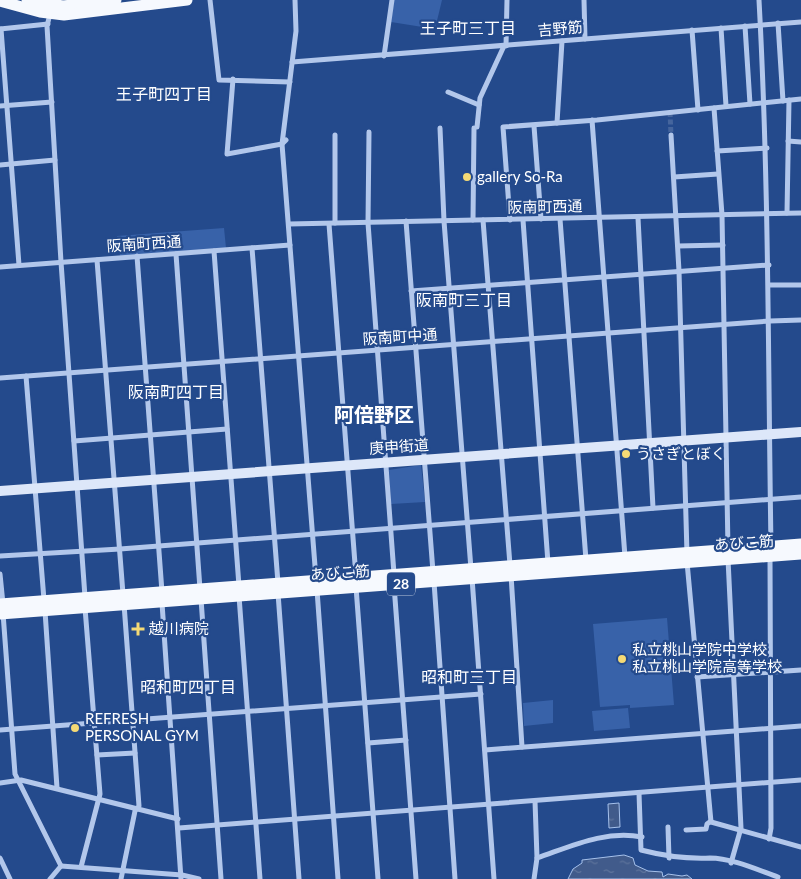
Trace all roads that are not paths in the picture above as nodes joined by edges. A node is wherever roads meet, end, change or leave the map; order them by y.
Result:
1 (25, 0) edge
2 (111, 0) edge
3 (182, 0) edge
4 (210, 0) edge
5 (295, 0) edge
6 (392, 0) edge
7 (507, 0) edge
8 (584, 0) edge
9 (759, 0) edge
10 (0, 1) edge
11 (51, 11) edge
12 (801, 22) edge
13 (778, 23) junction
14 (760, 25) junction
15 (745, 26) junction
16 (721, 28) junction
17 (0, 29) edge
18 (692, 30) junction
19 (585, 39) junction
20 (562, 41) junction
21 (505, 46) junction
22 (384, 56) junction
23 (292, 62) junction
24 (233, 80) junction
25 (290, 82) junction
26 (448, 92) dead end
27 (801, 100) edge
28 (786, 101) junction
29 (52, 102) junction
30 (765, 102) junction
31 (750, 104) junction
32 (480, 105) junction
33 (0, 106) edge
34 (7, 106) junction
35 (726, 106) junction
36 (714, 108) junction
37 (698, 110) junction
38 (592, 120) junction
39 (557, 123) junction
40 (534, 126) junction
41 (440, 128) dead end
42 (369, 132) dead end
43 (335, 135) dead end
44 (671, 135) tunnel mouth
45 (788, 141) junction
46 (284, 142) junction
47 (801, 142) edge
48 (767, 148) junction
49 (718, 151) junction
50 (55, 160) junction
51 (11, 164) junction
52 (0, 165) edge
53 (718, 174) junction
54 (674, 177) junction
55 (787, 213) junction
56 (801, 213) edge
57 (768, 214) junction
58 (677, 216) junction
59 (722, 216) junction
60 (599, 218) junction
61 (638, 218) junction
62 (540, 219) junction
63 (560, 219) junction
64 (473, 220) junction
65 (483, 220) junction
66 (510, 220) junction
67 (523, 220) junction
68 (444, 221) junction
69 (406, 222) junction
70 (368, 223) junction
71 (289, 224) junction
72 (332, 224) junction
73 (290, 245) junction
74 (723, 245) junction
75 (678, 246) junction
76 (252, 248) junction
77 (214, 251) junction
78 (176, 254) junction
79 (138, 256) junction
80 (97, 260) junction
81 (61, 262) junction
82 (769, 265) junction
83 (19, 266) junction
84 (0, 267) edge
85 (723, 267) junction
86 (679, 271) junction
87 (641, 274) junction
88 (603, 276) junction
89 (564, 279) junction
90 (526, 282) junction
91 (488, 285) junction
92 (770, 285) junction
93 (801, 285) edge
94 (449, 288) junction
95 (411, 291) junction
96 (770, 320) junction
97 (801, 320) edge
98 (724, 325) junction
99 (680, 328) junction
100 (643, 331) junction
101 (608, 334) junction
102 (569, 337) junction
103 (530, 340) junction
104 (491, 343) junction
105 (454, 345) junction
106 (415, 348) junction
107 (377, 351) junction
108 (339, 354) junction
109 (299, 356) junction
110 (261, 359) junction
111 (222, 362) junction
112 (184, 365) junction
113 (146, 368) junction
114 (106, 371) junction
115 (70, 373) junction
116 (26, 376) junction
117 (0, 378) edge
118 (227, 429) junction
119 (189, 432) junction
120 (801, 432) edge
121 (770, 434) junction
122 (150, 435) junction
123 (111, 438) junction
124 (726, 438) junction
125 (74, 441) junction
126 (683, 441) junction
127 (650, 443) junction
128 (616, 445) junction
129 (577, 448) junction
130 (539, 451) junction
131 (501, 454) junction
132 (462, 457) junction
133 (424, 460) junction
134 (385, 463) junction
135 (346, 466) junction
136 (308, 469) junction
137 (270, 472) junction
138 (230, 474) junction
139 (192, 477) junction
140 (153, 480) junction
141 (114, 483) junction
142 (77, 486) junction
143 (35, 489) junction
144 (0, 491) edge
145 (801, 497) edge
146 (770, 499) junction
147 (727, 502) junction
148 (684, 506) junction
149 (653, 508) junction
150 (621, 510) junction
151 (583, 513) junction
152 (544, 516) junction
153 (505, 519) junction
154 (467, 522) junction
155 (429, 525) junction
156 (390, 528) junction
157 (352, 531) junction
158 (313, 534) junction
159 (275, 537) junction
160 (235, 540) junction
161 (197, 543) junction
162 (801, 544) edge
163 (158, 546) junction
164 (120, 549) junction
165 (81, 550) junction
166 (770, 551) junction
167 (40, 554) junction
168 (728, 554) junction
169 (801, 554) edge
170 (0, 556) edge
171 (625, 557) junction
172 (687, 557) junction
173 (586, 560) junction
174 (548, 563) junction
175 (510, 570) junction
176 (471, 573) junction
177 (0, 574) edge
178 (433, 577) junction
179 (394, 579) junction
180 (356, 582) junction
181 (317, 585) junction
182 (278, 588) junction
183 (239, 591) junction
184 (201, 594) junction
185 (162, 596) junction
186 (124, 599) junction
187 (85, 602) junction
188 (44, 606) junction
189 (1, 608) edge
190 (801, 670) edge
191 (771, 672) junction
192 (733, 675) junction
193 (697, 677) junction
194 (481, 694) junction
195 (442, 697) junction
196 (403, 700) junction
197 (365, 702) junction
198 (326, 705) junction
199 (286, 708) junction
200 (248, 711) junction
201 (209, 714) junction
202 (170, 717) junction
203 (132, 720) junction
204 (95, 723) junction
205 (52, 726) junction
206 (801, 726) edge
207 (771, 728) junction
208 (12, 729) junction
209 (0, 730) edge
210 (736, 731) junction
211 (703, 734) junction
212 (406, 740) junction
213 (368, 743) junction
214 (522, 747) junction
215 (485, 750) junction
216 (135, 753) junction
217 (97, 755) junction
218 (16, 779) junction
219 (801, 780) edge
220 (0, 782) edge
221 (771, 783) junction
222 (738, 786) junction
223 (58, 788) junction
224 (708, 788) junction
225 (639, 793) junction
226 (99, 799) junction
227 (535, 801) junction
228 (489, 804) junction
229 (450, 807) junction
230 (137, 808) junction
231 (411, 810) junction
232 (373, 812) junction
233 (334, 816) junction
234 (178, 819) junction
235 (294, 819) junction
236 (711, 821) junction
237 (256, 822) junction
238 (218, 824) junction
239 (668, 827) dead end
240 (179, 828) junction
241 (686, 830) dead end
242 (739, 831) junction
243 (642, 837) junction
244 (769, 839) junction
245 (801, 847) edge
246 (0, 858) edge
247 (537, 858) junction
248 (669, 858) junction
249 (731, 862) junction
250 (61, 866) junction
251 (81, 867) junction
252 (122, 870) junction
253 (182, 877) edge
254 (778, 877) dead end
255 (10, 879) edge
256 (50, 879) edge
257 (121, 879) edge
258 (199, 879) edge
259 (221, 879) edge
260 (260, 879) edge
261 (299, 879) edge
262 (338, 879) edge
263 (378, 879) edge
264 (416, 879) edge
265 (455, 879) edge
266 (494, 879) edge
267 (534, 879) edge

1 - 11 main road
2 - 11 main road
3 - 11 main road
4 - 24 street
5 - 23 street
6 - 22 street
7 - 21 street
8 - 19 street
9 - 14 street
10 - 11 main road
11 - 17 street
11 - 29 street
12 - 13 street, 吉野筋
13 - 14 street, 吉野筋
13 - 28 street
14 - 15 street, 吉野筋
14 - 30 street
15 - 16 street, 吉野筋
15 - 31 street
16 - 18 street, 吉野筋
16 - 35 street
17 - 34 street
18 - 19 street, 吉野筋
18 - 37 street
19 - 20 street, 吉野筋
20 - 21 street, 吉野筋
20 - 39 street
21 - 22 street, 吉野筋
21 - 32 street
22 - 23 street, 吉野筋
23 - 25 street
24 - 25 street
24 - 46 street
25 - 46 street
26 - 32 street
27 - 28 street
28 - 30 street
28 - 45 street
29 - 34 street
29 - 50 street
30 - 31 street
30 - 48 street
31 - 35 street
32 - 64 street
33 - 34 street
34 - 51 street
35 - 36 street
36 - 37 street
36 - 49 street
37 - 38 street
38 - 39 street
38 - 60 street
39 - 40 street
40 - 62 street
40 - 66 street
41 - 68 street
42 - 70 street
43 - 72 street
44 - 54 street
45 - 47 street
45 - 55 street
46 - 71 street
48 - 49 street
48 - 57 street
49 - 53 street
50 - 51 street
50 - 81 street
51 - 52 street
51 - 83 street
53 - 54 street
53 - 59 street
54 - 58 street
55 - 56 street, 阪南町西通
55 - 57 street, 阪南町西通
57 - 59 street, 阪南町西通
57 - 82 street
58 - 59 street, 阪南町西通
58 - 61 street, 阪南町西通
58 - 75 street
59 - 74 street
60 - 61 street, 阪南町西通
60 - 63 street, 阪南町西通
60 - 88 street
61 - 87 street
62 - 63 street, 阪南町西通
62 - 67 street, 阪南町西通
63 - 89 street
64 - 65 street, 阪南町西通
64 - 68 street, 阪南町西通
65 - 66 street, 阪南町西通
65 - 91 street
66 - 67 street, 阪南町西通
67 - 90 street
68 - 69 street, 阪南町西通
68 - 94 street
69 - 70 street, 阪南町西通
69 - 95 street
70 - 72 street, 阪南町西通
70 - 107 street
71 - 72 street, 阪南町西通
71 - 73 street
72 - 108 street
73 - 76 street, 阪南町西通
73 - 109 street
74 - 75 street
74 - 85 street
75 - 86 street
76 - 77 street, 阪南町西通
76 - 110 street
77 - 78 street, 阪南町西通
77 - 111 street
78 - 79 street, 阪南町西通
78 - 112 street
79 - 80 street, 阪南町西通
79 - 113 street
80 - 81 street, 阪南町西通
80 - 114 street
81 - 83 street, 阪南町西通
81 - 115 street
82 - 85 street
82 - 92 street
83 - 84 street, 阪南町西通
85 - 86 street
85 - 98 street
86 - 87 street
86 - 99 street
87 - 88 street
87 - 100 street
88 - 89 street
88 - 101 street
89 - 90 street
89 - 102 street
90 - 91 street
90 - 103 street
91 - 94 street
91 - 104 street
92 - 93 street
92 - 96 street
94 - 95 street
94 - 105 street
95 - 106 street
96 - 97 street, 阪南町中通
96 - 98 street, 阪南町中通
96 - 121 street
98 - 99 street, 阪南町中通
98 - 124 street
99 - 100 street, 阪南町中通
99 - 126 street
100 - 101 street, 阪南町中通
100 - 127 street
101 - 102 street, 阪南町中通
101 - 128 street
102 - 103 street, 阪南町中通
102 - 129 street
103 - 104 street, 阪南町中通
103 - 130 street
104 - 105 street, 阪南町中通
104 - 131 street
105 - 106 street, 阪南町中通
105 - 132 street
106 - 107 street, 阪南町中通
106 - 133 street
107 - 108 street, 阪南町中通
107 - 134 street
108 - 109 street, 阪南町中通
108 - 135 street
109 - 110 street, 阪南町中通
109 - 136 street
110 - 111 street, 阪南町中通
110 - 137 street
111 - 112 street, 阪南町中通
111 - 118 street
112 - 113 street, 阪南町中通
112 - 119 street
113 - 114 street, 阪南町中通
113 - 122 street
114 - 115 street, 阪南町中通
114 - 123 street
115 - 116 street, 阪南町中通
115 - 125 street
116 - 117 street, 阪南町中通
116 - 143 street
118 - 119 street
118 - 138 street
119 - 122 street
119 - 139 street
120 - 121 street, 庚申街道
121 - 124 street, 庚申街道
121 - 146 street
122 - 123 street
122 - 140 street
123 - 125 street
123 - 141 street
124 - 126 street, 庚申街道
124 - 147 street
125 - 142 street
126 - 127 street, 庚申街道
126 - 148 street
127 - 128 street, 庚申街道
127 - 149 street
128 - 129 street, 庚申街道
128 - 150 street
129 - 130 street, 庚申街道
129 - 151 street
130 - 131 street, 庚申街道
130 - 152 street
131 - 132 street, 庚申街道
131 - 153 street
132 - 133 street, 庚申街道
132 - 154 street
133 - 134 street, 庚申街道
133 - 155 street
134 - 135 street, 庚申街道
134 - 156 street
135 - 136 street, 庚申街道
135 - 157 street
136 - 137 street, 庚申街道
136 - 158 street
137 - 138 street, 庚申街道
137 - 159 street
138 - 139 street, 庚申街道
138 - 160 street
139 - 140 street, 庚申街道
139 - 161 street
140 - 141 street, 庚申街道
140 - 163 street
141 - 142 street, 庚申街道
141 - 164 street
142 - 143 street, 庚申街道
142 - 165 street
143 - 144 street, 庚申街道
143 - 167 street
145 - 146 street
146 - 147 street
146 - 166 street
147 - 148 street
147 - 168 street
148 - 149 street
148 - 172 street
149 - 150 street
150 - 151 street
150 - 171 street
151 - 152 street
151 - 173 street
152 - 153 street
152 - 174 street
153 - 154 street
153 - 175 street
154 - 155 street
154 - 176 street
155 - 156 street
155 - 178 street
156 - 157 street
156 - 179 street
157 - 158 street
157 - 180 street
158 - 159 street
158 - 181 street
159 - 160 street
159 - 182 street
160 - 161 street
160 - 183 street
161 - 163 street
161 - 184 street
162 - 166 main road, あびこ筋 / 28
163 - 164 street
163 - 185 street
164 - 165 street
164 - 186 street
165 - 167 street
165 - 187 street
166 - 168 main road, あびこ筋 / 28
166 - 169 main road, あびこ筋 / 28
166 - 191 street
167 - 170 street
167 - 188 street
168 - 172 main road, あびこ筋 / 28
168 - 192 street
171 - 172 main road, あびこ筋 / 28
171 - 173 main road, あびこ筋 / 28
172 - 175 main road, あびこ筋 / 28
172 - 193 street
173 - 174 main road, あびこ筋 / 28
174 - 175 main road, あびこ筋 / 28
175 - 176 main road, あびこ筋 / 28
175 - 214 street
176 - 178 main road, あびこ筋 / 28
176 - 194 street
177 - 189 street
178 - 179 main road, あびこ筋 / 28
178 - 195 street
179 - 180 main road, あびこ筋 / 28
179 - 196 street
180 - 181 main road, あびこ筋 / 28
180 - 197 street
181 - 182 main road, あびこ筋 / 28
181 - 198 street
182 - 183 main road, あびこ筋 / 28
182 - 199 street
183 - 184 main road, あびこ筋 / 28
183 - 200 street
184 - 185 main road, あびこ筋 / 28
184 - 201 street
185 - 186 main road, あびこ筋 / 28
185 - 202 street
186 - 187 main road, あびこ筋 / 28
186 - 203 street
187 - 188 main road, あびこ筋 / 28
187 - 204 street
188 - 189 main road, あびこ筋 / 28
188 - 205 street
189 - 208 street
190 - 191 street
191 - 192 street
191 - 207 street
192 - 193 street
192 - 210 street
193 - 211 street
194 - 195 street
194 - 215 street
195 - 196 street
195 - 229 street
196 - 197 street
196 - 212 street
197 - 198 street
197 - 213 street
198 - 199 street
198 - 233 street
199 - 200 street
199 - 235 street
200 - 201 street
200 - 237 street
201 - 202 street
201 - 238 street
202 - 203 street
202 - 234 street
203 - 204 street
203 - 216 street
204 - 205 street
204 - 217 street
205 - 208 street
205 - 223 street
206 - 207 street
207 - 210 street
207 - 221 street
208 - 209 street
208 - 218 street
210 - 211 street
210 - 222 street
211 - 214 street
211 - 224 street
212 - 213 street
212 - 231 street
213 - 232 street
214 - 215 street
215 - 228 street
216 - 217 street
216 - 230 street
217 - 226 street
218 - 220 street
218 - 223 street
218 - 250 street
219 - 221 street
221 - 222 street
221 - 244 street
222 - 224 street
222 - 242 street
223 - 226 street
224 - 225 street
224 - 236 street
225 - 227 street
225 - 243 street
226 - 230 street
226 - 251 street
227 - 228 street
227 - 247 street
228 - 229 street
228 - 266 street
229 - 231 street
229 - 265 street
230 - 234 street
230 - 252 street
231 - 232 street
231 - 264 street
232 - 233 street
232 - 263 street
233 - 235 street
233 - 262 street
234 - 240 street
235 - 237 street
235 - 261 street
236 - 241 street
236 - 242 street
237 - 238 street
237 - 260 street
238 - 240 street
238 - 259 street
239 - 248 street
240 - 253 street
242 - 244 street
242 - 249 street
243 - 247 street
243 - 248 street
244 - 245 street
246 - 255 street
247 - 267 street
248 - 249 street
249 - 254 street
250 - 251 street
250 - 256 street
251 - 252 street
252 - 253 street
252 - 257 street
253 - 258 street

